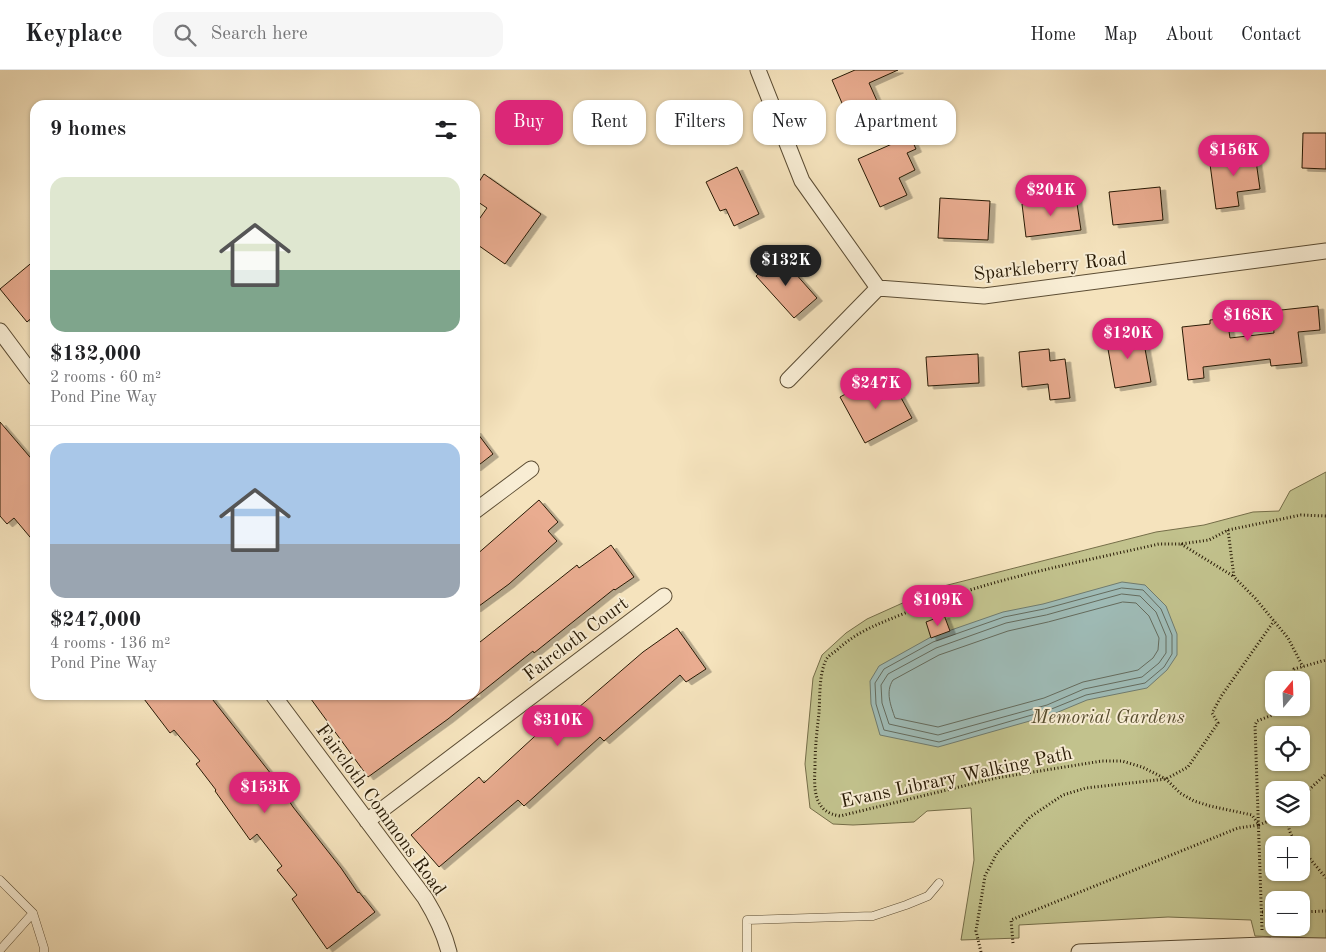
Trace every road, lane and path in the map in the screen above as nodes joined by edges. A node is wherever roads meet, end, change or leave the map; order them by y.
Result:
1 (758, 70) edge
2 (1326, 251) edge
3 (878, 288) junction
4 (0, 331) edge
5 (29, 357) edge
6 (788, 380) dead end
7 (531, 468) dead end
8 (480, 507) edge
9 (1326, 516) edge
10 (1228, 530) junction
11 (1181, 544) junction
12 (1234, 577) junction
13 (664, 596) dead end
14 (929, 604) junction
15 (936, 618) dead end
16 (1274, 621) junction
17 (1326, 660) edge
18 (1304, 667) junction
19 (1294, 671) edge
20 (277, 700) edge
21 (1270, 716) edge
22 (1326, 774) edge
23 (1166, 779) junction
24 (1310, 788) edge
25 (367, 821) junction
26 (1265, 823) edge
27 (1259, 825) junction
28 (1310, 858) edge
29 (1326, 878) edge
30 (0, 880) edge
31 (939, 883) dead end
32 (1326, 911) edge
33 (1262, 912) joint
34 (1310, 912) edge
35 (34, 913) junction
36 (1014, 943) dead end
37 (1263, 945) junction
38 (1326, 946) edge
39 (0, 950) edge
40 (44, 952) edge
41 (449, 952) edge
42 (747, 952) edge
43 (981, 952) edge
44 (1079, 952) edge

1 - 3 street
2 - 3 street, Sparkleberry Road
3 - 6 street
4 - 5 street
7 - 8 street
9 - 10 path, Evans Library Walking Path
10 - 11 path, Evans Library Walking Path
10 - 12 path
11 - 12 path
11 - 14 path, Evans Library Walking Path
12 - 16 path
13 - 25 street, Faircloth Court
14 - 15 path
14 - 23 path, Evans Library Walking Path
16 - 18 path
16 - 23 path
17 - 18 path
18 - 19 path
20 - 25 street, Faircloth Commons Road
21 - 27 path
22 - 24 path
23 - 27 path, Evans Library Walking Path
23 - 43 path
25 - 41 street, Faircloth Commons Road
26 - 27 path
27 - 33 path
27 - 36 path
28 - 29 path
30 - 35 lane
31 - 42 lane
32 - 34 path
33 - 37 path
35 - 39 lane
35 - 40 lane
37 - 38 street
37 - 44 street

